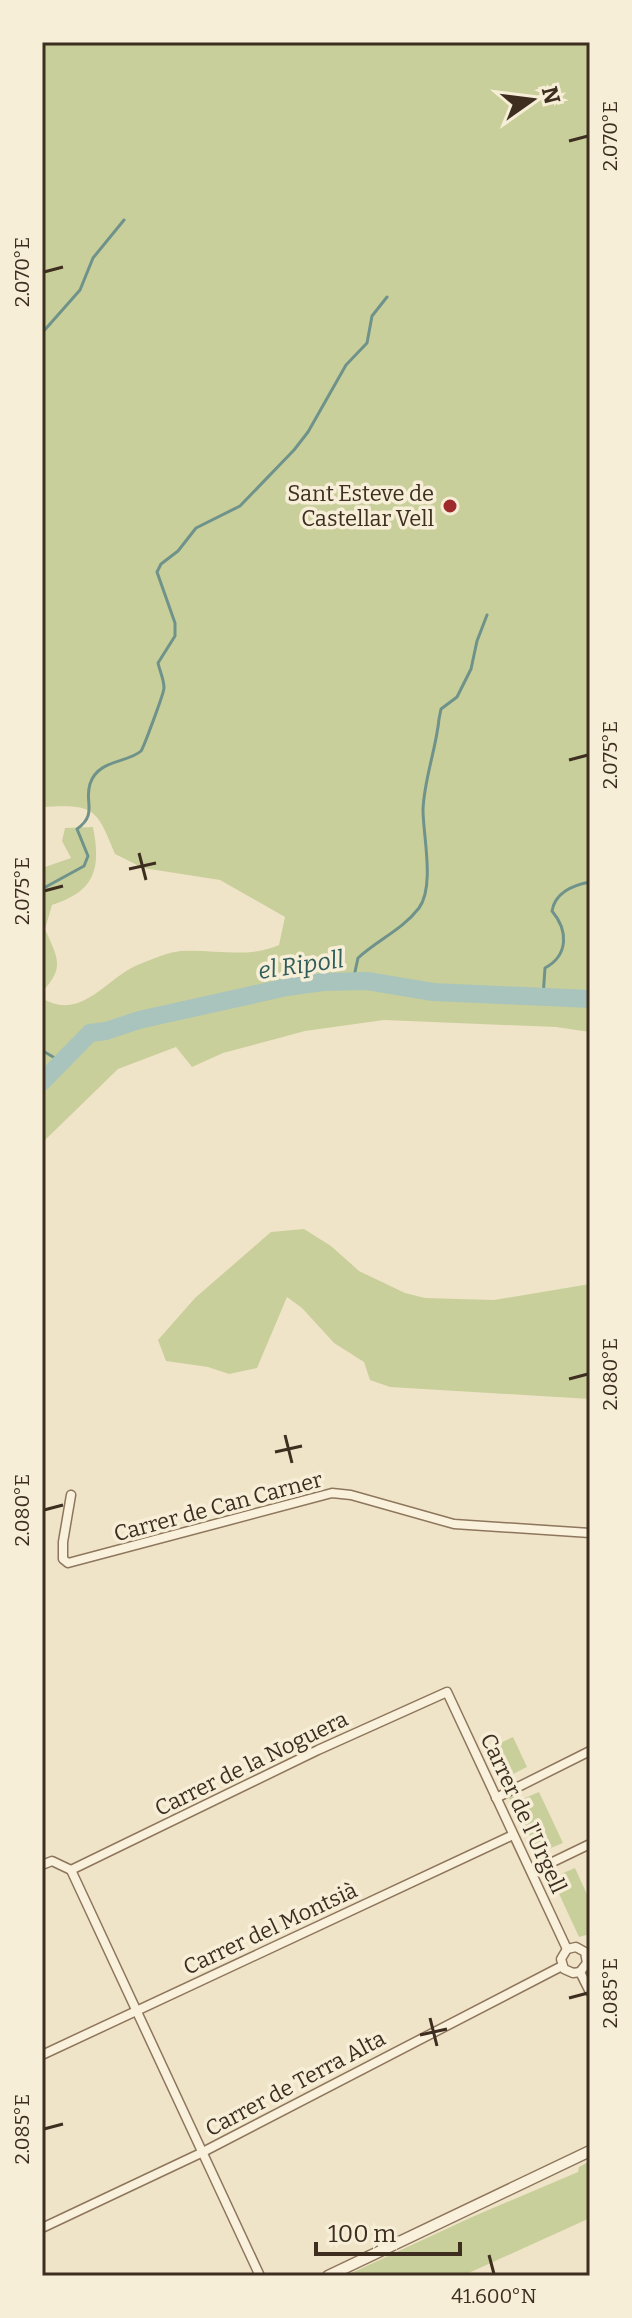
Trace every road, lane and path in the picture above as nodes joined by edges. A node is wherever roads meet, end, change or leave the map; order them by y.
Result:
1 (71, 1495) dead end
2 (590, 1533) edge
3 (447, 1692) joint
4 (590, 1751) edge
5 (496, 1798) junction
6 (513, 1835) junction
7 (590, 1844) edge
8 (42, 1865) edge
9 (71, 1870) junction
10 (532, 1872) junction
11 (567, 1949) junction
12 (588, 1953) edge
13 (562, 1966) junction
14 (580, 1972) junction
15 (590, 1992) edge
16 (136, 2011) junction
17 (42, 2055) edge
18 (590, 2151) edge
19 (201, 2153) junction
20 (42, 2228) edge
21 (260, 2276) edge
22 (328, 2276) edge

1 - 2 street, Carrer de Can Carner
3 - 5 street, Carrer de l'Urgell
3 - 9 street, Carrer de la Noguera
4 - 5 street
5 - 6 street, Carrer de l'Urgell
6 - 10 street, Carrer de l'Urgell
6 - 16 street, Carrer del Montsià
7 - 10 street
8 - 9 street
9 - 16 street
10 - 11 street, Carrer de l'Urgell
11 - 12 street
11 - 13 street
12 - 14 street
13 - 14 street
13 - 19 street, Carrer de Terra Alta
14 - 15 street
16 - 17 street, Carrer del Montsià
16 - 19 street
18 - 22 street
19 - 20 street, Carrer de Terra Alta
19 - 21 street

